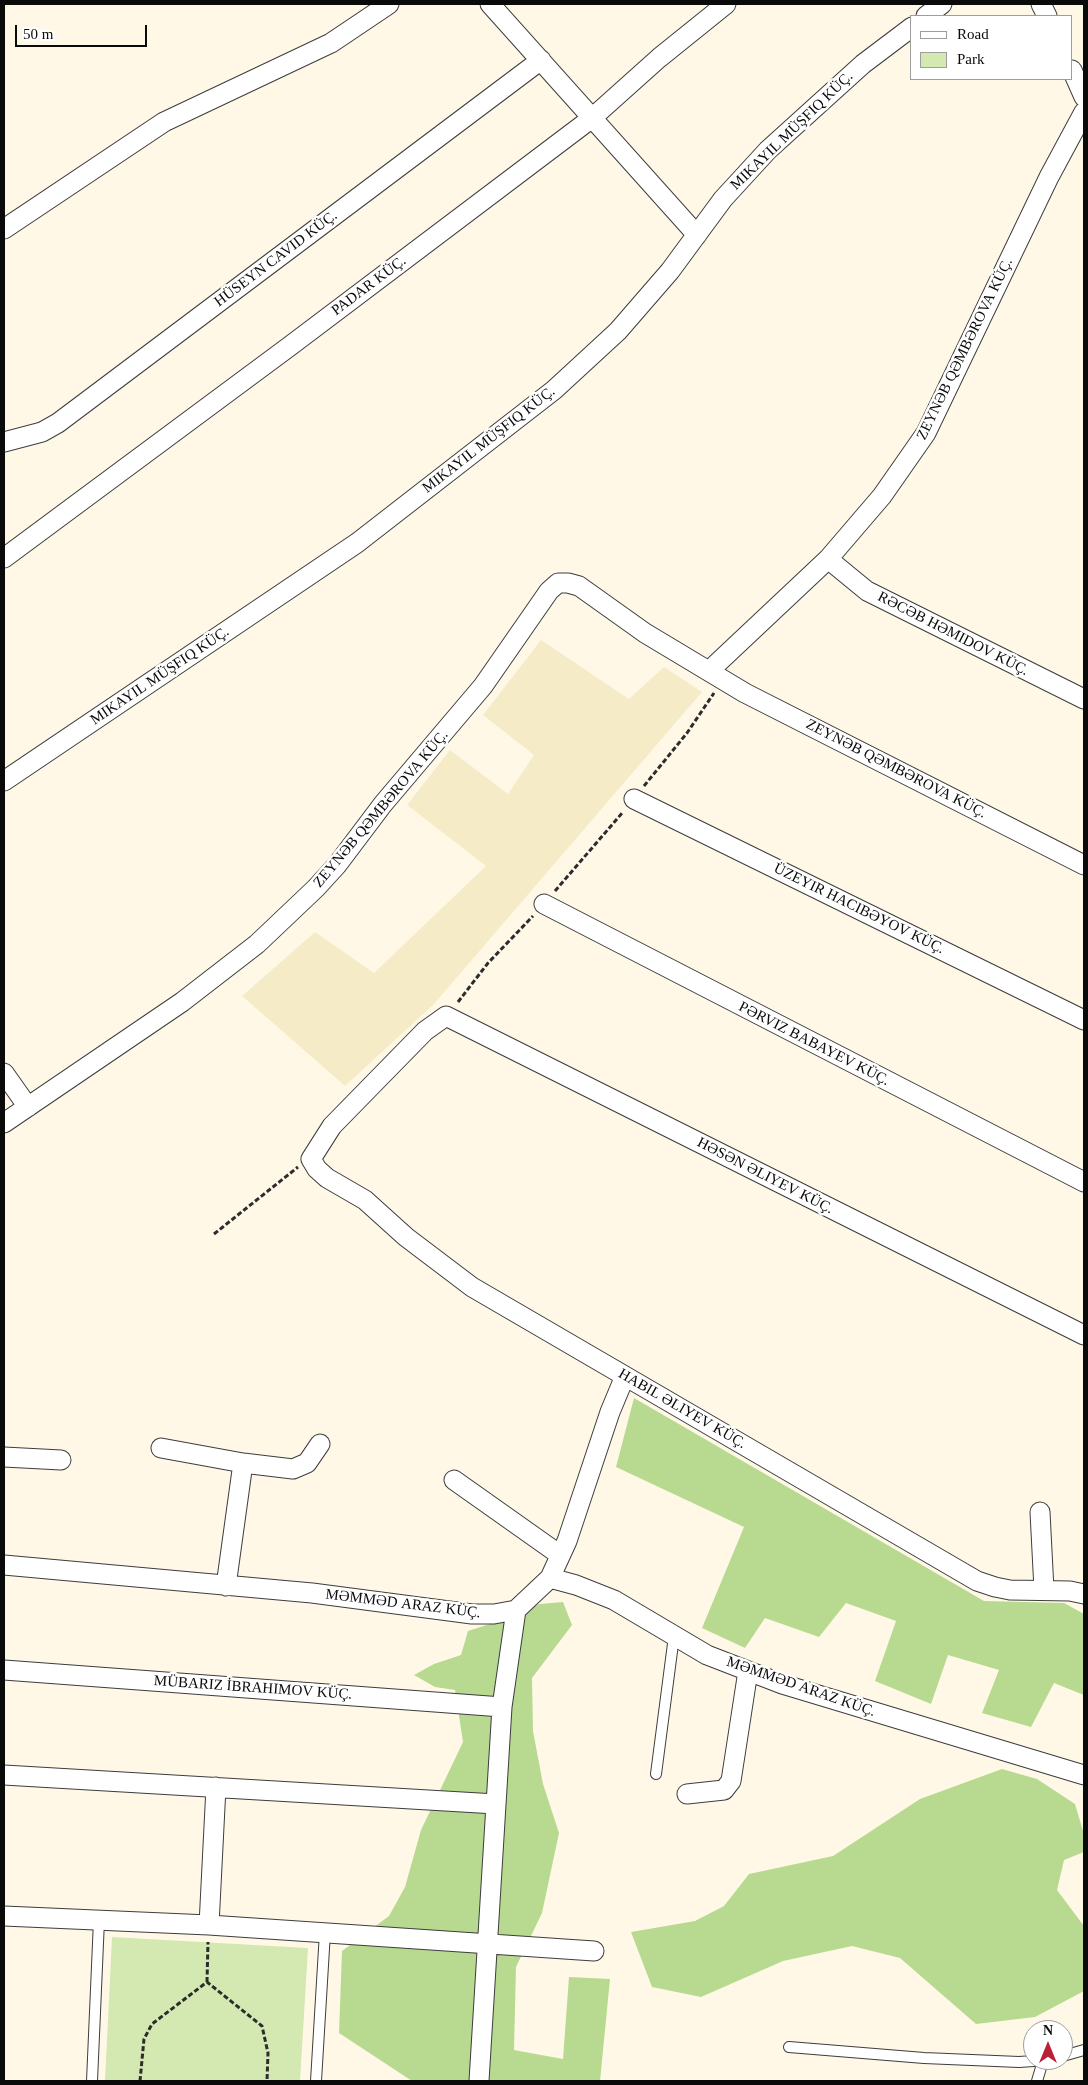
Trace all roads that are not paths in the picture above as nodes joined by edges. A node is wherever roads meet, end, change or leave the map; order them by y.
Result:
1 (389, 4) edge
2 (490, 4) edge
3 (726, 4) edge
4 (942, 4) edge
5 (927, 15) edge
6 (910, 29) edge
7 (541, 60) junction
8 (1073, 72) edge
9 (1084, 97) edge
10 (1084, 112) edge
11 (592, 118) junction
12 (4, 228) edge
13 (697, 235) junction
14 (4, 442) edge
15 (4, 558) edge
16 (828, 559) junction
17 (716, 675) junction
18 (1084, 699) edge
19 (4, 782) edge
20 (634, 800) road end
21 (1084, 865) edge
22 (544, 904) road end
23 (446, 1016) joint
24 (1084, 1020) edge
25 (4, 1073) edge
26 (28, 1107) junction
27 (4, 1123) edge
28 (1084, 1182) edge
29 (1084, 1335) edge
30 (625, 1376) junction
31 (320, 1444) dead end
32 (162, 1448) dead end
33 (4, 1456) edge
34 (61, 1460) dead end
35 (243, 1463) junction
36 (454, 1480) dead end
37 (1040, 1512) dead end
38 (560, 1555) junction
39 (4, 1566) edge
40 (550, 1578) junction
41 (226, 1586) junction
42 (1044, 1590) junction
43 (1084, 1594) edge
44 (516, 1610) junction
45 (674, 1636) junction
46 (4, 1670) edge
47 (748, 1671) junction
48 (502, 1707) junction
49 (656, 1774) dead end
50 (4, 1775) edge
51 (1084, 1775) edge
52 (216, 1787) junction
53 (687, 1794) dead end
54 (496, 1804) junction
55 (4, 1916) edge
56 (99, 1920) junction
57 (209, 1925) junction
58 (325, 1932) junction
59 (487, 1945) junction
60 (594, 1951) dead end
61 (789, 2047) dead end
62 (1023, 2060) edge
63 (92, 2081) edge
64 (316, 2081) edge
65 (479, 2081) edge

1 - 12 street
2 - 7 street
3 - 11 street, PADAR KÜÇ.
4 - 5 street
6 - 13 street
7 - 11 street
7 - 14 street, HÜSEYN CAVID KÜÇ.
8 - 9 street
10 - 16 street, ZEYNƏB QƏMBƏROVA KÜÇ.
11 - 13 street
11 - 15 street, PADAR KÜÇ.
13 - 19 street
16 - 17 street, ZEYNƏB QƏMBƏROVA KÜÇ.
16 - 18 street, RƏCƏB HƏMIDOV KÜÇ.
17 - 21 street, ZEYNƏB QƏMBƏROVA KÜÇ.
17 - 26 street, ZEYNƏB QƏMBƏROVA KÜÇ.
20 - 24 street
22 - 28 street, PƏRVIZ BABAYEV KÜÇ.
23 - 29 street, HƏSƏN ƏLIYEV KÜÇ.
23 - 30 street, HABIL ƏLIYEV KÜÇ.
25 - 26 street
26 - 27 street, ZEYNƏB QƏMBƏROVA KÜÇ.
30 - 38 street
30 - 42 street, HABIL ƏLIYEV KÜÇ.
31 - 35 street
32 - 35 street
33 - 34 street
35 - 41 street
36 - 38 street
37 - 42 street
38 - 40 street
39 - 41 street, MƏMMƏD ARAZ KÜÇ.
40 - 44 street
40 - 45 street, MƏMMƏD ARAZ KÜÇ.
41 - 44 street, MƏMMƏD ARAZ KÜÇ.
42 - 43 street, HABIL ƏLIYEV KÜÇ.
44 - 48 street
45 - 47 street, MƏMMƏD ARAZ KÜÇ.
45 - 49 lane
46 - 48 street, MÜBARIZ İBRAHIMOV KÜÇ.
47 - 51 street, MƏMMƏD ARAZ KÜÇ.
47 - 53 street
48 - 54 street
50 - 52 street
52 - 54 street
52 - 57 street
54 - 59 street
55 - 56 street
56 - 57 street
56 - 63 lane
57 - 58 street
58 - 59 street
58 - 64 lane
59 - 60 street
59 - 65 street
61 - 62 lane

